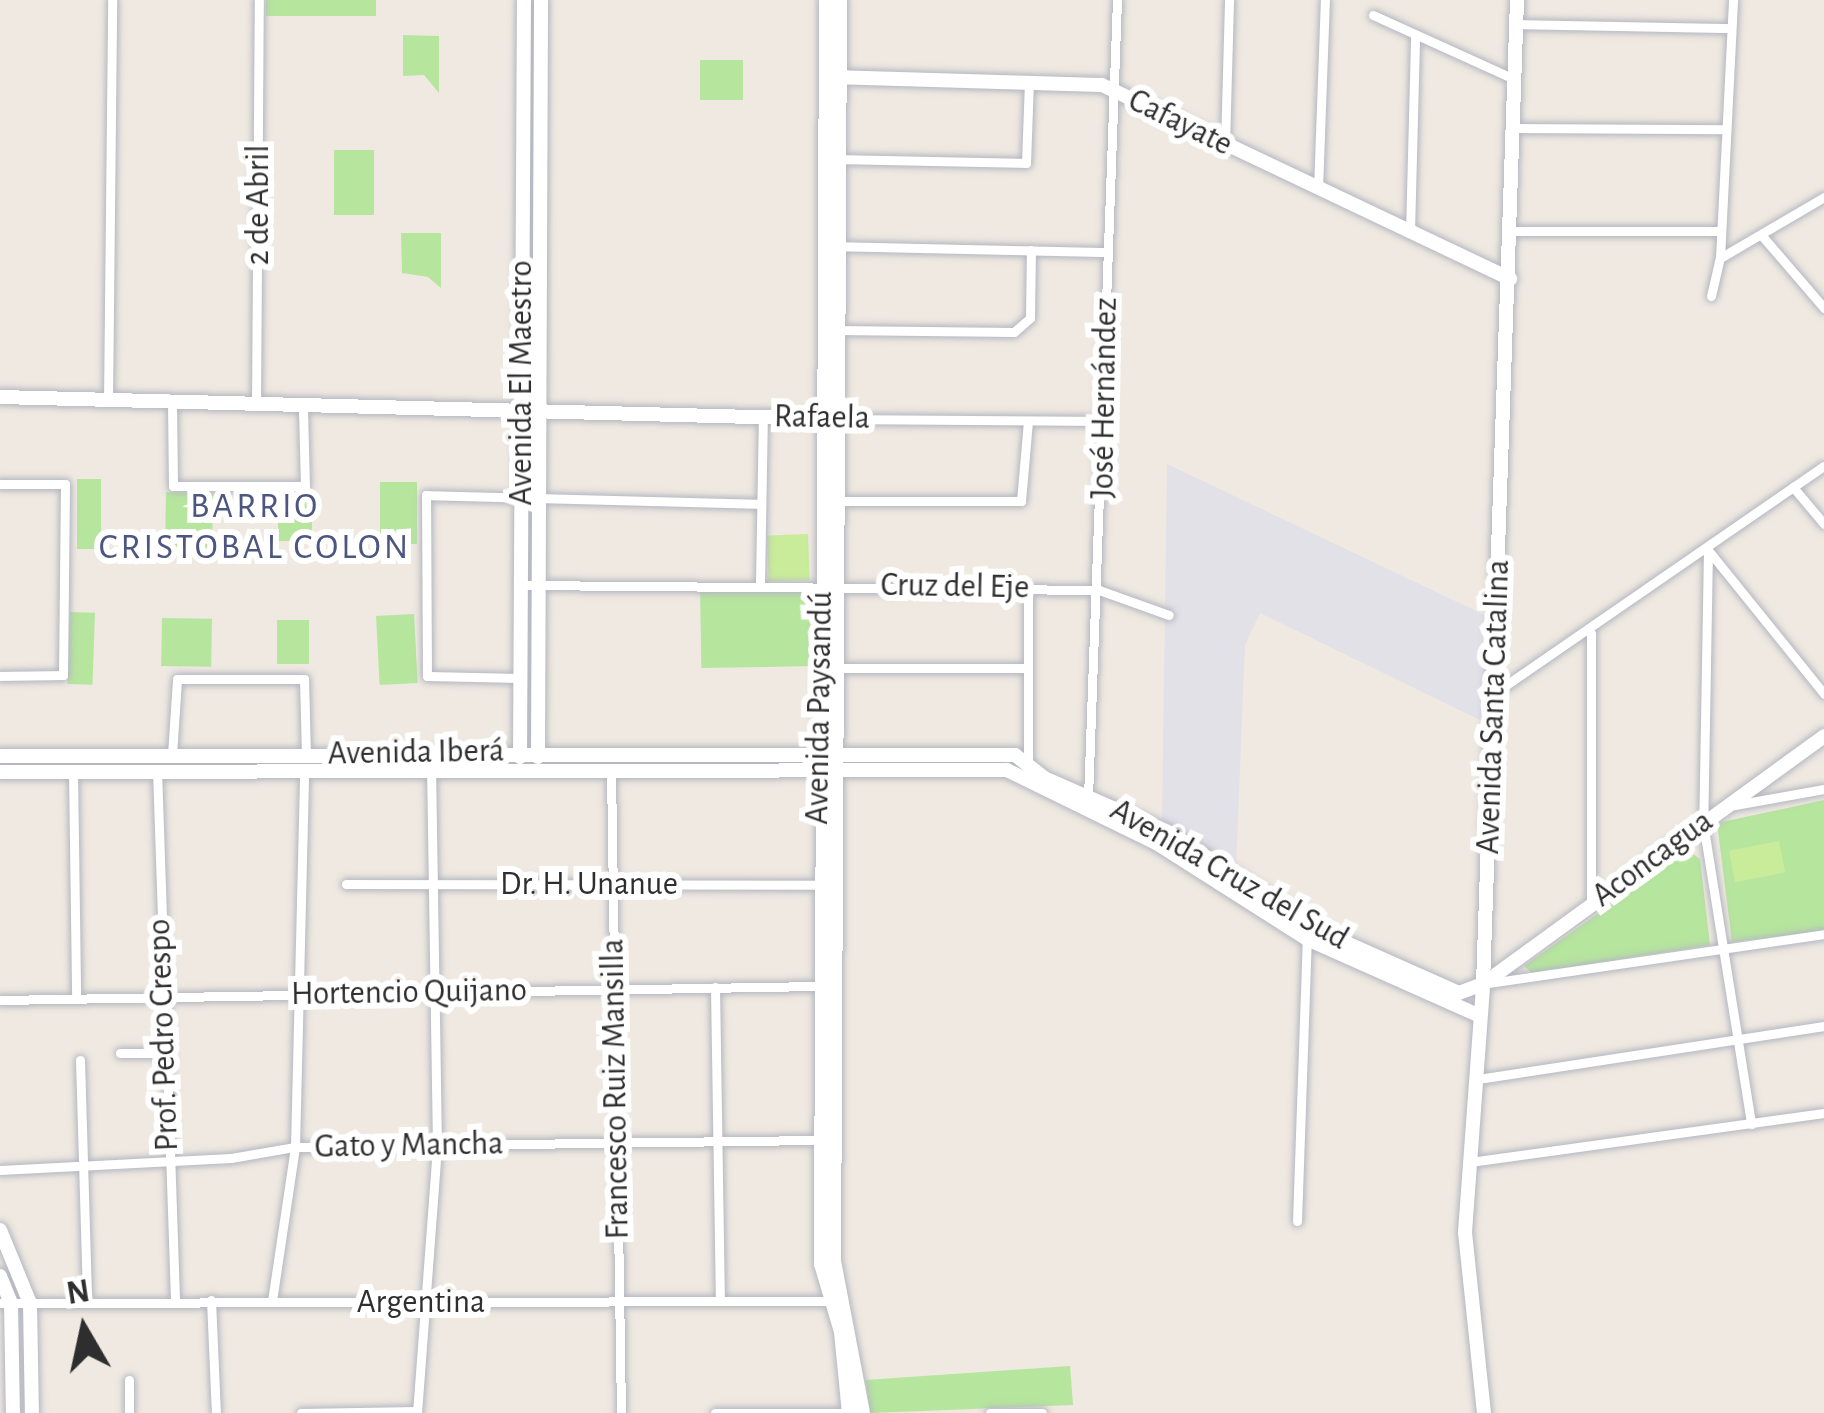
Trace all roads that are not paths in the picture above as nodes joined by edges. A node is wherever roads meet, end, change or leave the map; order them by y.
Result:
1 (112, 0) edge
2 (259, 0) edge
3 (524, 0) edge
4 (541, 0) edge
5 (826, 0) edge
6 (840, 0) edge
7 (1117, 0) edge
8 (1229, 0) edge
9 (1325, 0) edge
10 (1517, 0) edge
11 (1733, 0) edge
12 (1373, 15) dead end
13 (1516, 24) junction
14 (1731, 28) junction
15 (1415, 34) junction
16 (832, 77) junction
17 (1514, 79) junction
18 (1029, 81) junction
19 (1116, 92) junction
20 (1513, 128) junction
21 (1726, 130) junction
22 (1226, 146) junction
23 (831, 158) junction
24 (1318, 188) junction
25 (1824, 197) edge
26 (1512, 231) junction
27 (1717, 231) junction
28 (1410, 232) junction
29 (1763, 237) junction
30 (830, 246) junction
31 (1031, 250) junction
32 (1108, 252) junction
33 (1720, 258) junction
34 (1510, 279) junction
35 (1711, 296) dead end
36 (1824, 308) edge
37 (831, 329) junction
38 (0, 397) edge
39 (108, 402) junction
40 (172, 404) junction
41 (255, 409) junction
42 (303, 411) junction
43 (530, 413) junction
44 (763, 417) junction
45 (830, 419) junction
46 (1028, 421) junction
47 (1105, 421) junction
48 (1824, 466) edge
49 (0, 484) edge
50 (1792, 487) junction
51 (521, 496) junction
52 (538, 501) junction
53 (829, 501) junction
54 (761, 503) junction
55 (1824, 524) edge
56 (1708, 550) junction
57 (760, 583) junction
58 (520, 585) junction
59 (538, 585) junction
60 (829, 585) junction
61 (1028, 589) junction
62 (1099, 590) junction
63 (1169, 615) dead end
64 (1591, 632) junction
65 (1027, 668) junction
66 (829, 669) junction
67 (0, 676) edge
68 (520, 677) junction
69 (1496, 692) junction
70 (1824, 694) edge
71 (1824, 736) edge
72 (172, 755) junction
73 (0, 756) edge
74 (538, 758) junction
75 (520, 759) junction
76 (305, 761) junction
77 (826, 761) junction
78 (1028, 765) junction
79 (431, 766) junction
80 (611, 766) junction
81 (157, 770) junction
82 (73, 771) junction
83 (0, 772) edge
84 (1824, 789) edge
85 (1088, 804) junction
86 (1725, 806) junction
87 (1703, 823) junction
88 (433, 883) junction
89 (346, 884) dead end
90 (825, 885) junction
91 (613, 886) junction
92 (1591, 904) junction
93 (1824, 934) edge
94 (1307, 939) junction
95 (1725, 949) junction
96 (1483, 984) junction
97 (818, 986) junction
98 (715, 987) junction
99 (614, 989) junction
100 (435, 992) junction
101 (299, 995) junction
102 (161, 997) junction
103 (76, 998) junction
104 (0, 1000) edge
105 (1480, 1016) junction
106 (1824, 1026) edge
107 (1737, 1038) junction
108 (120, 1053) dead end
109 (166, 1053) junction
110 (80, 1060) dead end
111 (1478, 1079) junction
112 (1824, 1113) edge
113 (1751, 1124) junction
114 (819, 1140) junction
115 (617, 1142) junction
116 (719, 1142) junction
117 (295, 1147) junction
118 (437, 1147) junction
119 (169, 1162) junction
120 (1470, 1162) junction
121 (84, 1165) junction
122 (0, 1170) edge
123 (1297, 1221) dead end
124 (0, 1230) edge
125 (0, 1276) edge
126 (175, 1300) junction
127 (212, 1300) junction
128 (720, 1300) junction
129 (87, 1301) junction
130 (272, 1301) junction
131 (618, 1301) junction
132 (835, 1301) junction
133 (5, 1304) edge
134 (29, 1304) junction
135 (419, 1306) junction
136 (129, 1380) dead end
137 (6, 1389) edge
138 (417, 1412) edge
139 (853, 1412) edge
140 (13, 1413) edge
141 (32, 1413) edge
142 (129, 1413) edge
143 (216, 1413) edge
144 (301, 1413) edge
145 (317, 1413) edge
146 (621, 1413) edge
147 (715, 1413) edge
148 (729, 1413) edge
149 (990, 1413) edge
150 (1042, 1413) edge
151 (1484, 1413) edge

1 - 39 street
2 - 41 street, 2 de Abril
3 - 43 main road, Avenida El Maestro
4 - 43 main road, Avenida El Maestro
5 - 16 main road, Avenida Paysandú
6 - 16 main road, Avenida Paysandú
7 - 19 street, José Hernández
8 - 22 street
9 - 24 street
10 - 13 main road, Avenida Santa Catalina
11 - 14 street
12 - 15 street
13 - 14 street
13 - 17 main road, Avenida Santa Catalina
14 - 21 street
15 - 17 street
15 - 28 street
16 - 18 main road, Cafayate
16 - 23 main road, Avenida Paysandú
17 - 20 main road, Avenida Santa Catalina
18 - 19 main road, Cafayate
18 - 23 street
19 - 22 main road, Cafayate
19 - 32 street, José Hernández
20 - 21 street
20 - 26 main road, Avenida Santa Catalina
21 - 27 street
22 - 24 main road, Cafayate
23 - 30 main road, Avenida Paysandú
24 - 28 main road, Cafayate
25 - 29 street
26 - 27 street
26 - 34 main road, Avenida Santa Catalina
27 - 33 street
28 - 34 main road, Cafayate
29 - 33 street
29 - 36 street
30 - 31 street
30 - 37 main road, Avenida Paysandú
31 - 32 street
31 - 37 street
32 - 47 street, José Hernández
33 - 35 street
34 - 69 main road, Avenida Santa Catalina
37 - 45 main road, Avenida Paysandú
38 - 39 main road, Rafaela
39 - 40 main road, Rafaela
40 - 41 main road, Rafaela
40 - 42 street
41 - 42 main road, Rafaela
42 - 43 main road, Rafaela
43 - 44 main road, Rafaela
43 - 51 main road, Avenida El Maestro
43 - 52 main road, Avenida El Maestro
44 - 45 main road, Rafaela
44 - 54 street
45 - 46 street, Rafaela
45 - 53 main road, Avenida Paysandú
46 - 47 street, Rafaela
46 - 53 street
47 - 62 street, José Hernández
48 - 50 street
49 - 67 street
50 - 55 street
50 - 56 street
51 - 52 street
51 - 58 main road, Avenida El Maestro
51 - 68 street
52 - 54 street
52 - 59 main road, Avenida El Maestro
53 - 60 main road, Avenida Paysandú
54 - 57 street
56 - 64 street
56 - 70 street
56 - 87 street
57 - 59 street, Cruz del Eje
57 - 60 street, Cruz del Eje
58 - 59 street, Cruz del Eje
58 - 68 main road, Avenida El Maestro
59 - 74 main road, Avenida El Maestro
60 - 61 street, Cruz del Eje
60 - 66 main road, Avenida Paysandú
61 - 62 street, Cruz del Eje
61 - 65 street
62 - 63 street, Cruz del Eje
62 - 85 street, José Hernández
64 - 69 street
64 - 92 street
65 - 66 street
65 - 78 street
66 - 77 main road, Avenida Paysandú
68 - 75 main road, Avenida El Maestro
69 - 96 main road, Avenida Santa Catalina
71 - 86 main road, Aconcagua
72 - 73 main road, Avenida Iberá
72 - 76 main road, Avenida Iberá
72 - 76 street
74 - 75 main road, Avenida Iberá
74 - 77 main road, Avenida Iberá
74 - 80 main road, Avenida Iberá
75 - 76 main road, Avenida Iberá
75 - 79 main road, Avenida Iberá
76 - 79 main road, Avenida Iberá
76 - 81 main road, Avenida Iberá
76 - 101 street
77 - 78 main road, Avenida Cruz del Sud
77 - 80 main road, Avenida Iberá
77 - 85 main road, Avenida Cruz del Sud
77 - 90 main road, Avenida Paysandú
78 - 85 main road, Avenida Cruz del Sud
79 - 88 street
80 - 91 street, Francesco Ruiz Mansilla
81 - 82 main road, Avenida Iberá
81 - 102 street, Prof. Pedro Crespo
82 - 83 main road, Avenida Iberá
82 - 103 street
84 - 86 street
85 - 94 main road, Avenida Cruz del Sud
85 - 96 main road, Avenida Cruz del Sud
86 - 87 main road, Aconcagua
87 - 92 main road, Aconcagua
87 - 95 street
88 - 89 street, Dr. H. Unanue
88 - 91 street, Dr. H. Unanue
88 - 100 street
90 - 91 street, Dr. H. Unanue
90 - 97 main road, Avenida Paysandú
90 - 132 main road, Avenida Paysandú
91 - 99 street, Francesco Ruiz Mansilla
92 - 96 main road, Aconcagua
93 - 95 street
94 - 105 main road, Avenida Cruz del Sud
94 - 123 street
95 - 96 street
95 - 107 street
96 - 105 main road, Avenida Santa Catalina
97 - 98 street, Hortencio Quijano
97 - 114 main road, Avenida Paysandú
98 - 99 street, Hortencio Quijano
98 - 116 street
99 - 100 street, Hortencio Quijano
99 - 115 street, Francesco Ruiz Mansilla
100 - 101 street, Hortencio Quijano
100 - 118 street
101 - 102 street, Hortencio Quijano
101 - 117 street
102 - 103 street, Hortencio Quijano
102 - 109 street, Prof. Pedro Crespo
103 - 104 street, Hortencio Quijano
105 - 111 main road, Avenida Santa Catalina
106 - 107 street
107 - 111 street
107 - 113 street
108 - 109 street
109 - 119 street, Prof. Pedro Crespo
110 - 121 street
111 - 120 main road, Avenida Santa Catalina
112 - 113 street
113 - 120 street
114 - 116 street, Gato y Mancha
114 - 132 main road, Avenida Paysandú
115 - 116 street, Gato y Mancha
115 - 118 street, Gato y Mancha
115 - 131 street, Francesco Ruiz Mansilla
116 - 128 street
117 - 118 street, Gato y Mancha
117 - 119 street, Gato y Mancha
117 - 130 street
118 - 135 street
119 - 121 street, Gato y Mancha
119 - 126 street, Prof. Pedro Crespo
120 - 151 main road, Avenida Santa Catalina
121 - 122 street, Gato y Mancha
121 - 129 street
124 - 134 main road
125 - 133 main road
126 - 127 street, Argentina
126 - 129 street, Argentina
127 - 130 street, Argentina
127 - 143 street
128 - 131 street, Argentina
128 - 132 street, Argentina
129 - 134 street, Argentina
130 - 135 street, Argentina
131 - 135 street, Argentina
131 - 146 street, Francesco Ruiz Mansilla
132 - 139 main road, Avenida Paysandú
133 - 134 street, Argentina
133 - 137 main road
134 - 141 main road
135 - 138 street
136 - 142 street
137 - 140 main road
138 - 145 street
139 - 148 street
144 - 145 street
147 - 148 street
149 - 150 street

